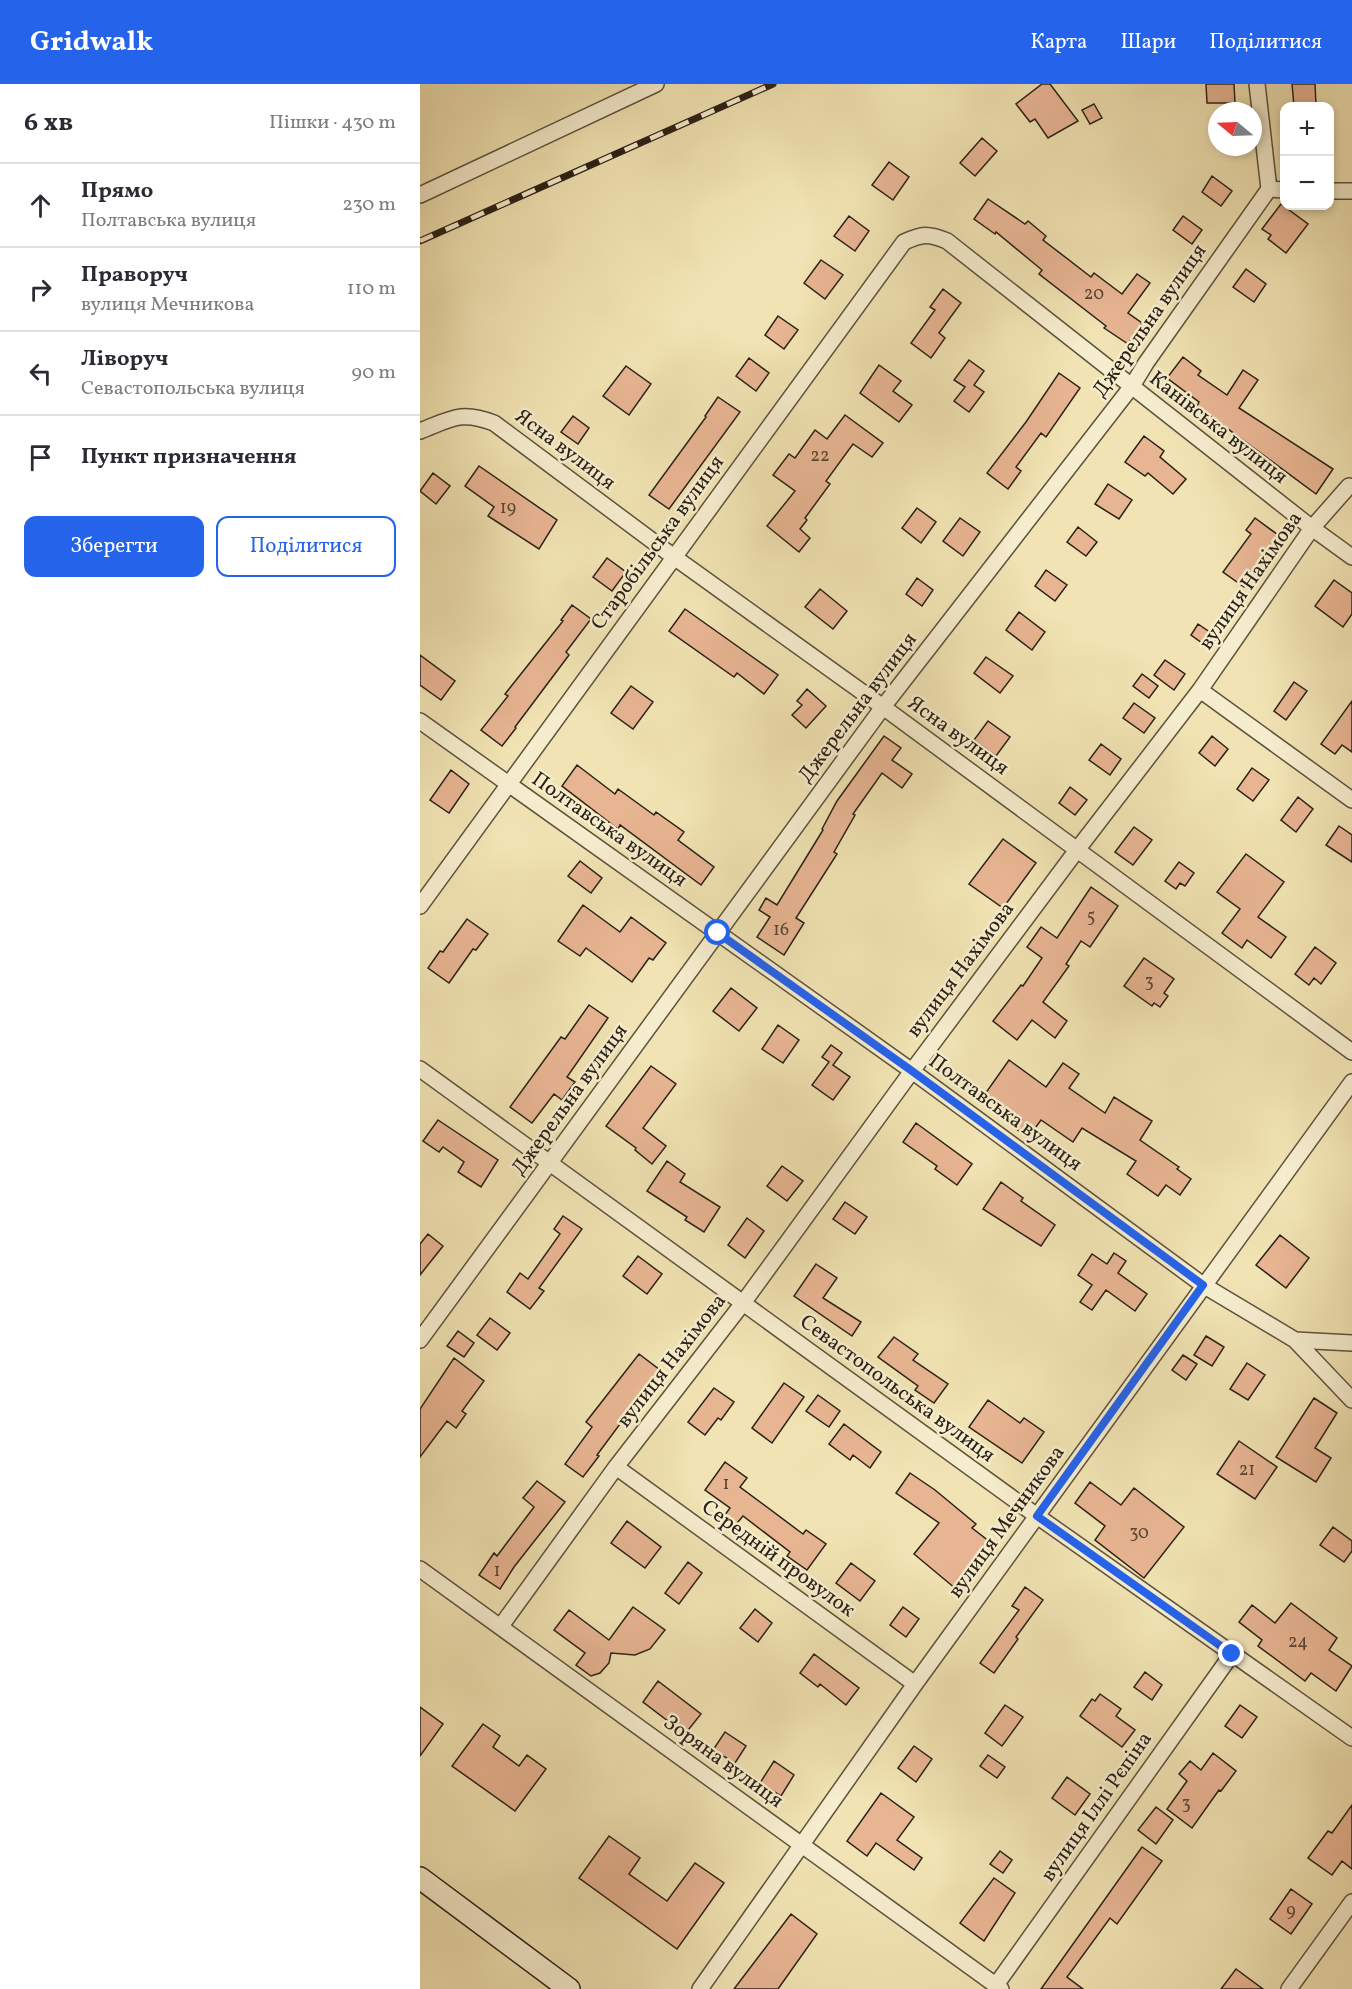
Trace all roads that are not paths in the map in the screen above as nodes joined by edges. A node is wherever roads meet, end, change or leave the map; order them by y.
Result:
1 (656, 84) edge
2 (1257, 84) edge
3 (1277, 190) edge
4 (1334, 191) edge
5 (1352, 191) edge
6 (420, 195) edge
7 (947, 241) joint
8 (1132, 386) junction
9 (420, 431) edge
10 (1349, 486) dead end
11 (1312, 528) junction
12 (674, 557) junction
13 (1352, 557) edge
14 (1200, 690) junction
15 (883, 707) junction
16 (420, 721) edge
17 (508, 785) junction
18 (1352, 800) edge
19 (1077, 850) junction
20 (420, 906) edge
21 (718, 933) junction
22 (1352, 1052) edge
23 (420, 1069) edge
24 (912, 1071) junction
25 (1352, 1082) edge
26 (549, 1164) junction
27 (1203, 1285) junction
28 (743, 1303) junction
29 (420, 1340) edge
30 (1295, 1340) junction
31 (1352, 1343) edge
32 (1352, 1400) edge
33 (616, 1467) junction
34 (1037, 1516) junction
35 (420, 1569) edge
36 (501, 1626) junction
37 (1232, 1654) junction
38 (915, 1684) junction
39 (1352, 1738) edge
40 (800, 1845) junction
41 (420, 1878) edge
42 (1352, 1902) edge
43 (999, 1987) edge
44 (569, 1989) edge
45 (700, 1989) edge
46 (1289, 1989) edge

1 - 6 street
2 - 3 street, Джерельна вулиця
3 - 8 street, Джерельна вулиця
4 - 5 street
7 - 8 street, Канівська вулиця
7 - 12 street, Старобільська вулиця
8 - 11 street, Канівська вулиця
8 - 15 street, Джерельна вулиця
9 - 12 street, Ясна вулиця
10 - 11 street, вулиця Нахімова
11 - 13 street, Канівська вулиця
11 - 14 street, вулиця Нахімова
12 - 15 street, Ясна вулиця
12 - 17 street, Старобільська вулиця
14 - 18 street
14 - 19 street, вулиця Нахімова
15 - 19 street, Ясна вулиця
15 - 21 street, Джерельна вулиця
16 - 17 street, Полтавська вулиця
17 - 20 street, Старобільська вулиця
17 - 21 street, Полтавська вулиця
19 - 22 street, Ясна вулиця
19 - 24 street, вулиця Нахімова
21 - 24 street, Полтавська вулиця
21 - 26 street, Джерельна вулиця
23 - 26 street, Севастопольська вулиця
24 - 27 street, Полтавська вулиця
24 - 28 street, вулиця Нахімова
25 - 27 street, вулиця Мечникова
26 - 28 street, Севастопольська вулиця
26 - 29 street, Джерельна вулиця
27 - 30 street, Полтавська вулиця
27 - 34 street, вулиця Мечникова
28 - 33 street, вулиця Нахімова
28 - 34 street, Севастопольська вулиця
30 - 31 street
30 - 32 street, Полтавська вулиця
33 - 36 street, вулиця Нахімова
33 - 38 street, Середній провулок
34 - 37 street, Севастопольська вулиця
34 - 38 street, вулиця Мечникова
35 - 36 street, Зоряна вулиця
36 - 40 street, Зоряна вулиця
37 - 39 street, Севастопольська вулиця
37 - 43 street, вулиця Іллі Рєпіна
38 - 40 street, вулиця Мечникова
40 - 43 street, Зоряна вулиця
40 - 45 street, вулиця Мечникова
41 - 44 main road
42 - 46 street

